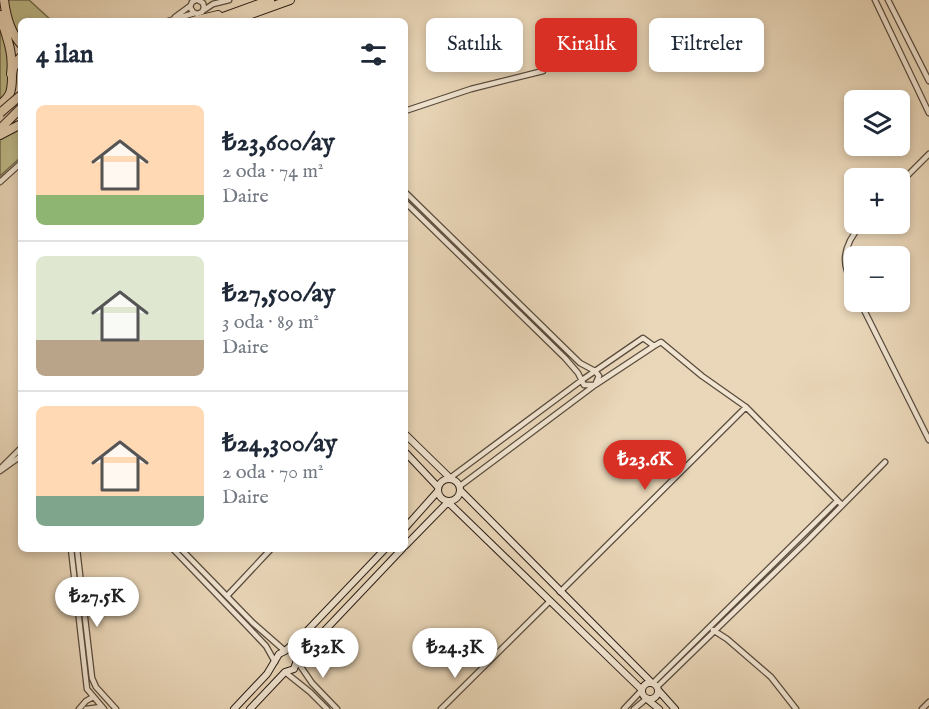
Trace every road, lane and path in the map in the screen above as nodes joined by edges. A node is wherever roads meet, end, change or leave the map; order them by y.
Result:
1 (4, 0) edge
2 (198, 0) edge
3 (229, 0) edge
4 (270, 0) edge
5 (290, 0) edge
6 (876, 0) edge
7 (888, 0) edge
8 (213, 4) junction
9 (190, 5) junction
10 (203, 10) junction
11 (0, 15) edge
12 (194, 17) edge
13 (174, 18) edge
14 (236, 18) edge
15 (18, 39) edge
16 (18, 60) edge
17 (539, 72) edge
18 (11, 78) junction
19 (929, 81) edge
20 (18, 95) edge
21 (18, 101) edge
22 (18, 102) edge
23 (928, 104) edge
24 (0, 105) edge
25 (408, 110) edge
26 (18, 111) edge
27 (0, 113) edge
28 (929, 113) edge
29 (0, 122) edge
30 (18, 126) edge
31 (0, 129) edge
32 (0, 135) edge
33 (929, 154) edge
34 (18, 166) edge
35 (910, 173) edge
36 (0, 182) edge
37 (408, 195) edge
38 (408, 205) edge
39 (865, 312) edge
40 (654, 346) junction
41 (595, 371) junction
42 (582, 380) junction
43 (595, 385) junction
44 (746, 406) junction
45 (408, 437) edge
46 (929, 440) edge
47 (18, 451) edge
48 (408, 455) edge
49 (18, 458) edge
50 (885, 462) dead end
51 (0, 470) edge
52 (450, 478) junction
53 (461, 488) junction
54 (438, 489) junction
55 (448, 501) junction
56 (840, 503) junction
57 (408, 524) edge
58 (408, 544) edge
59 (71, 552) edge
60 (77, 552) edge
61 (175, 552) edge
62 (184, 552) edge
63 (268, 552) edge
64 (383, 552) edge
65 (389, 552) edge
66 (400, 552) edge
67 (394, 557) junction
68 (560, 592) junction
69 (227, 596) junction
70 (550, 601) junction
71 (713, 629) junction
72 (285, 651) junction
73 (297, 660) junction
74 (276, 662) junction
75 (285, 672) junction
76 (655, 686) junction
77 (87, 689) junction
78 (641, 690) junction
79 (100, 692) junction
80 (92, 697) junction
81 (647, 699) junction
82 (86, 700) junction
83 (929, 702) edge
84 (103, 708) edge
85 (79, 709) edge
86 (86, 709) edge
87 (116, 709) edge
88 (234, 709) edge
89 (250, 709) edge
90 (327, 709) edge
91 (337, 709) edge
92 (441, 709) edge
93 (624, 709) edge
94 (634, 709) edge
95 (659, 709) edge
96 (675, 709) edge
97 (796, 709) edge
98 (922, 709) edge

1 - 15 highway
2 - 8 street
2 - 9 street
2 - 10 street
3 - 8 street
4 - 14 highway
5 - 14 highway
6 - 23 street
7 - 19 street
8 - 10 street
9 - 12 street
9 - 13 street
10 - 12 street
11 - 18 highway
12 - 14 highway
16 - 18 highway
17 - 25 street
18 - 20 highway
18 - 24 highway
21 - 27 highway, bridge
22 - 29 highway
23 - 28 street
26 - 31 highway
30 - 32 highway
33 - 35 street
34 - 36 street
37 - 41 street
38 - 42 street
39 - 46 street
40 - 41 street
40 - 43 street
40 - 44 street
41 - 42 street
41 - 43 street
42 - 43 street
42 - 52 street
43 - 53 street
44 - 56 street
44 - 68 street
45 - 52 street
47 - 51 street
48 - 54 street
49 - 51 street
50 - 56 street
52 - 53 street
52 - 54 street
53 - 55 street
53 - 68 street
54 - 55 street
54 - 57 street
55 - 58 street
55 - 70 street
56 - 71 street
59 - 77 street
60 - 79 street
61 - 74 street
62 - 69 street
63 - 69 street
64 - 72 street
65 - 67 street
66 - 67 street
67 - 73 street
68 - 70 street
68 - 76 street
69 - 72 street
70 - 78 street
70 - 92 street
71 - 76 street
71 - 97 street
72 - 73 street
72 - 74 street
73 - 75 street
73 - 91 street
74 - 75 street
74 - 88 street
75 - 89 street
75 - 90 street
76 - 78 street
76 - 81 street
76 - 96 street
77 - 80 street
77 - 82 street
78 - 81 street
78 - 93 street
79 - 80 street
79 - 87 street
80 - 82 street
80 - 84 street
81 - 94 street
81 - 95 street
82 - 85 street
83 - 98 street
84 - 86 street

